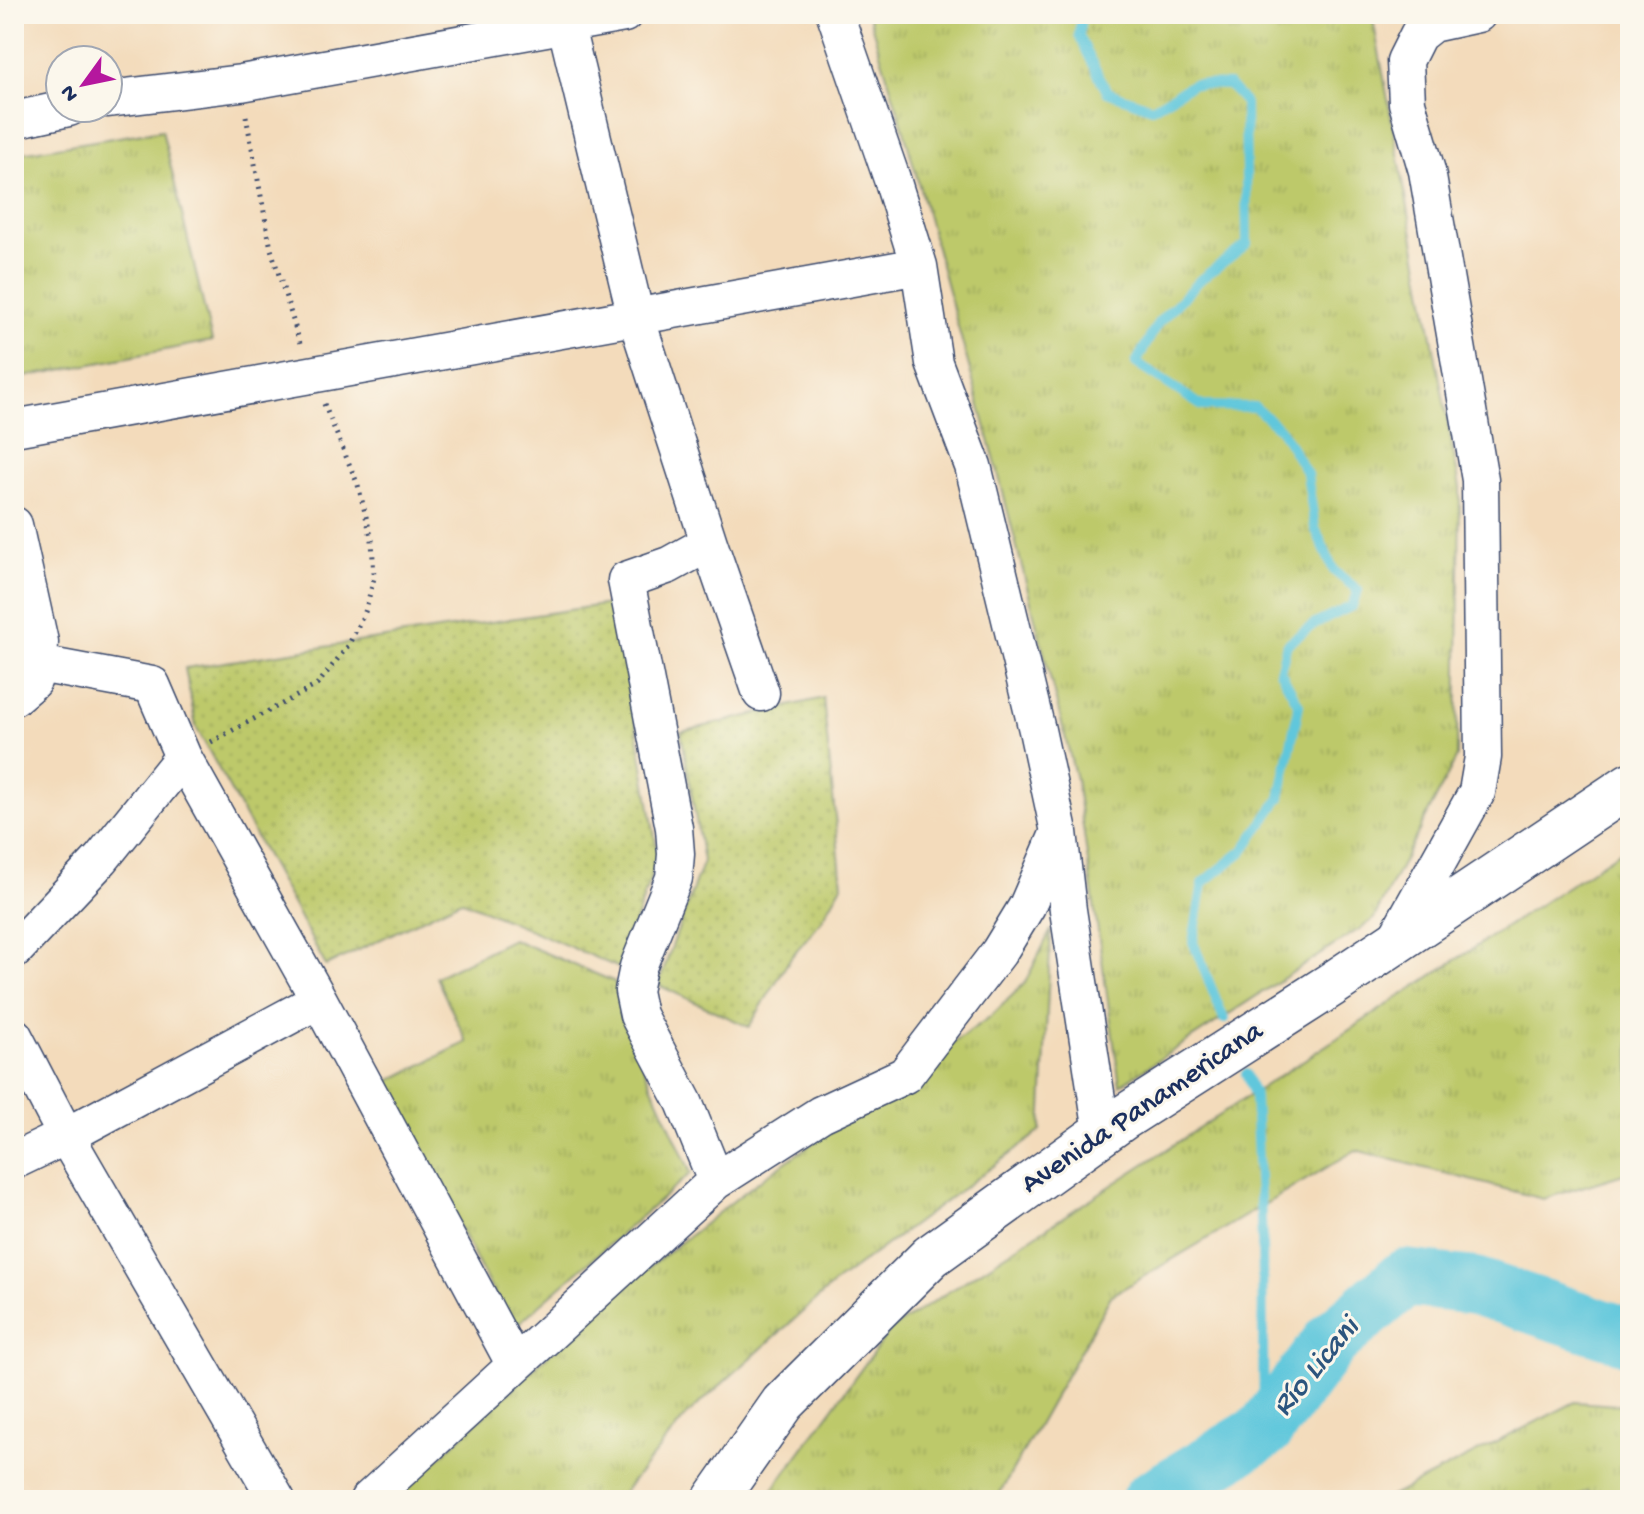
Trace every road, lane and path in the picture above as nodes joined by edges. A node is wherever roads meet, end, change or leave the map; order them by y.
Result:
1 (624, 14) edge
2 (835, 14) edge
3 (1478, 14) edge
4 (564, 20) edge
5 (241, 83) junction
6 (124, 97) edge
7 (44, 113) edge
8 (14, 120) edge
9 (919, 266) junction
10 (636, 317) junction
11 (310, 375) junction
12 (14, 428) edge
13 (14, 525) edge
14 (709, 543) junction
15 (39, 664) junction
16 (761, 693) dead end
17 (14, 697) edge
18 (183, 757) junction
19 (1630, 785) edge
20 (1059, 832) junction
21 (1393, 943) junction
22 (14, 951) edge
23 (319, 1000) junction
24 (14, 1036) edge
25 (1102, 1132) junction
26 (66, 1136) junction
27 (14, 1161) edge
28 (716, 1181) junction
29 (515, 1365) junction
30 (277, 1500) edge
31 (368, 1500) edge
32 (715, 1500) edge

1 - 4 street
2 - 9 street
3 - 21 street
4 - 5 street
4 - 10 street
5 - 6 street
5 - 11 path
7 - 8 street
9 - 10 street
9 - 20 street
10 - 11 street
10 - 14 street
11 - 12 street
11 - 18 path
13 - 15 street
14 - 16 street
14 - 28 street
15 - 17 street
15 - 18 street
18 - 22 street
18 - 23 street
19 - 21 main road, Avenida Panamericana
20 - 25 street
20 - 28 street
21 - 25 main road, Avenida Panamericana
23 - 26 street
23 - 29 street
24 - 26 street
25 - 32 main road, Avenida Panamericana
26 - 27 street
26 - 30 street
28 - 29 street
29 - 31 street

